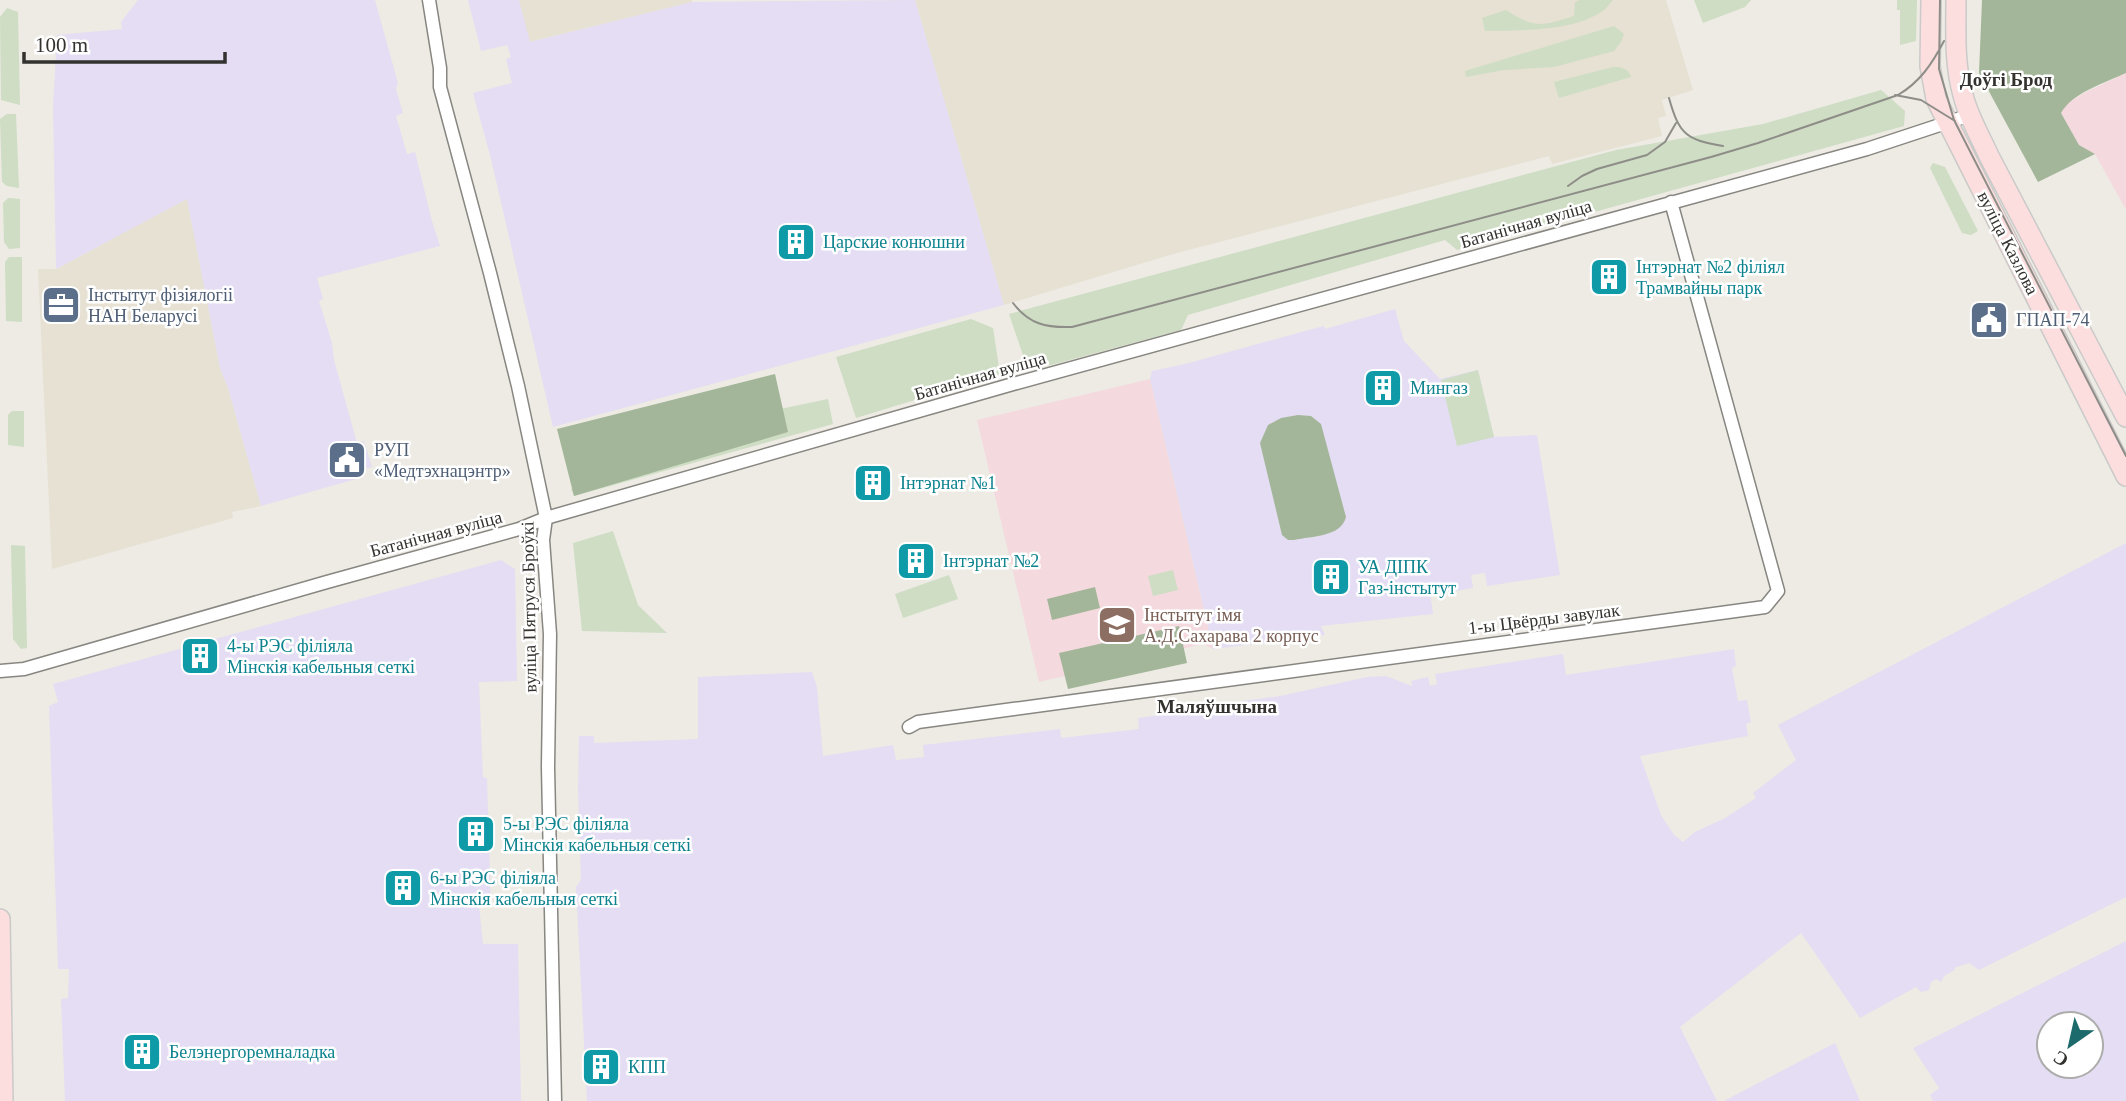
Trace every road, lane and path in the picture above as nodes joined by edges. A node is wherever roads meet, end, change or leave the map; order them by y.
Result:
1 (429, 0) edge
2 (1931, 0) edge
3 (1956, 0) edge
4 (1970, 115) junction
5 (1946, 123) junction
6 (1671, 202) junction
7 (2126, 418) edge
8 (2126, 476) edge
9 (546, 518) junction
10 (0, 671) edge
11 (909, 727) dead end
12 (0, 919) edge
13 (3, 1101) edge
14 (555, 1101) edge

1 - 9 street, вуліца Пятруся Броўкі
2 - 5 main road, вуліца Казлова
3 - 4 main road, вуліца Казлова
4 - 5 street, Батанічная вуліца
4 - 7 main road, вуліца Казлова
5 - 6 street, Батанічная вуліца
5 - 8 main road, вуліца Казлова
6 - 9 street, Батанічная вуліца
6 - 11 street, 1-ы Цвёрды завулак
9 - 10 street, Батанічная вуліца
9 - 14 street, вуліца Пятруся Броўкі
12 - 13 main road

